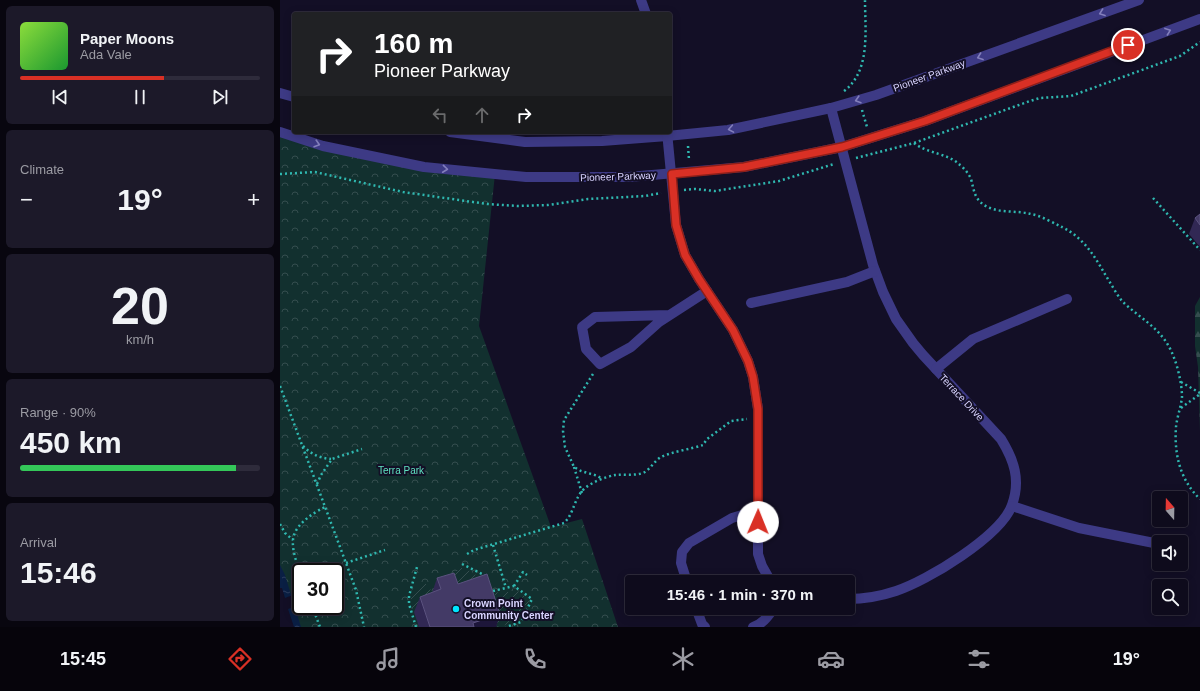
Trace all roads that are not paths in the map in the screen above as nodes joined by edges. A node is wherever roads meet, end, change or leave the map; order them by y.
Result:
1 (641, 0) edge
2 (1139, 0) edge
3 (645, 12) edge
4 (1200, 19) edge
5 (280, 93) edge
6 (292, 96) edge
7 (831, 108) junction
8 (280, 132) edge
9 (465, 134) edge
10 (667, 134) edge
11 (672, 134) edge
12 (842, 147) junction
13 (672, 174) junction
14 (875, 271) junction
15 (707, 291) junction
16 (1067, 299) dead end
17 (751, 303) dead end
18 (669, 315) junction
19 (936, 369) junction
20 (1012, 506) junction
21 (759, 510) junction
22 (1152, 543) edge
23 (685, 575) edge
24 (767, 575) edge
25 (855, 599) edge
26 (699, 615) edge
27 (769, 615) edge
28 (705, 627) edge
29 (753, 627) edge

1 - 3 street
2 -> 7 street, Pioneer Parkway
12 -> 4 street, Pioneer Parkway
5 - 6 street
7 -> 11 street, Pioneer Parkway
7 - 12 street, Terrace Drive
8 -> 13 street, Pioneer Parkway
9 - 10 street, Pioneer Parkway
10 - 13 street
12 - 13 street, Pioneer Parkway
12 - 14 street, Terrace Drive
13 - 15 street
14 - 17 street
14 - 19 street, Terrace Drive
15 - 18 street
15 - 21 street
16 - 19 street
18 - 18 street
19 - 20 street, Terrace Drive
20 - 22 street
20 - 25 street, Terrace Drive
21 - 23 street
21 - 24 street
26 - 28 street
27 - 29 street

